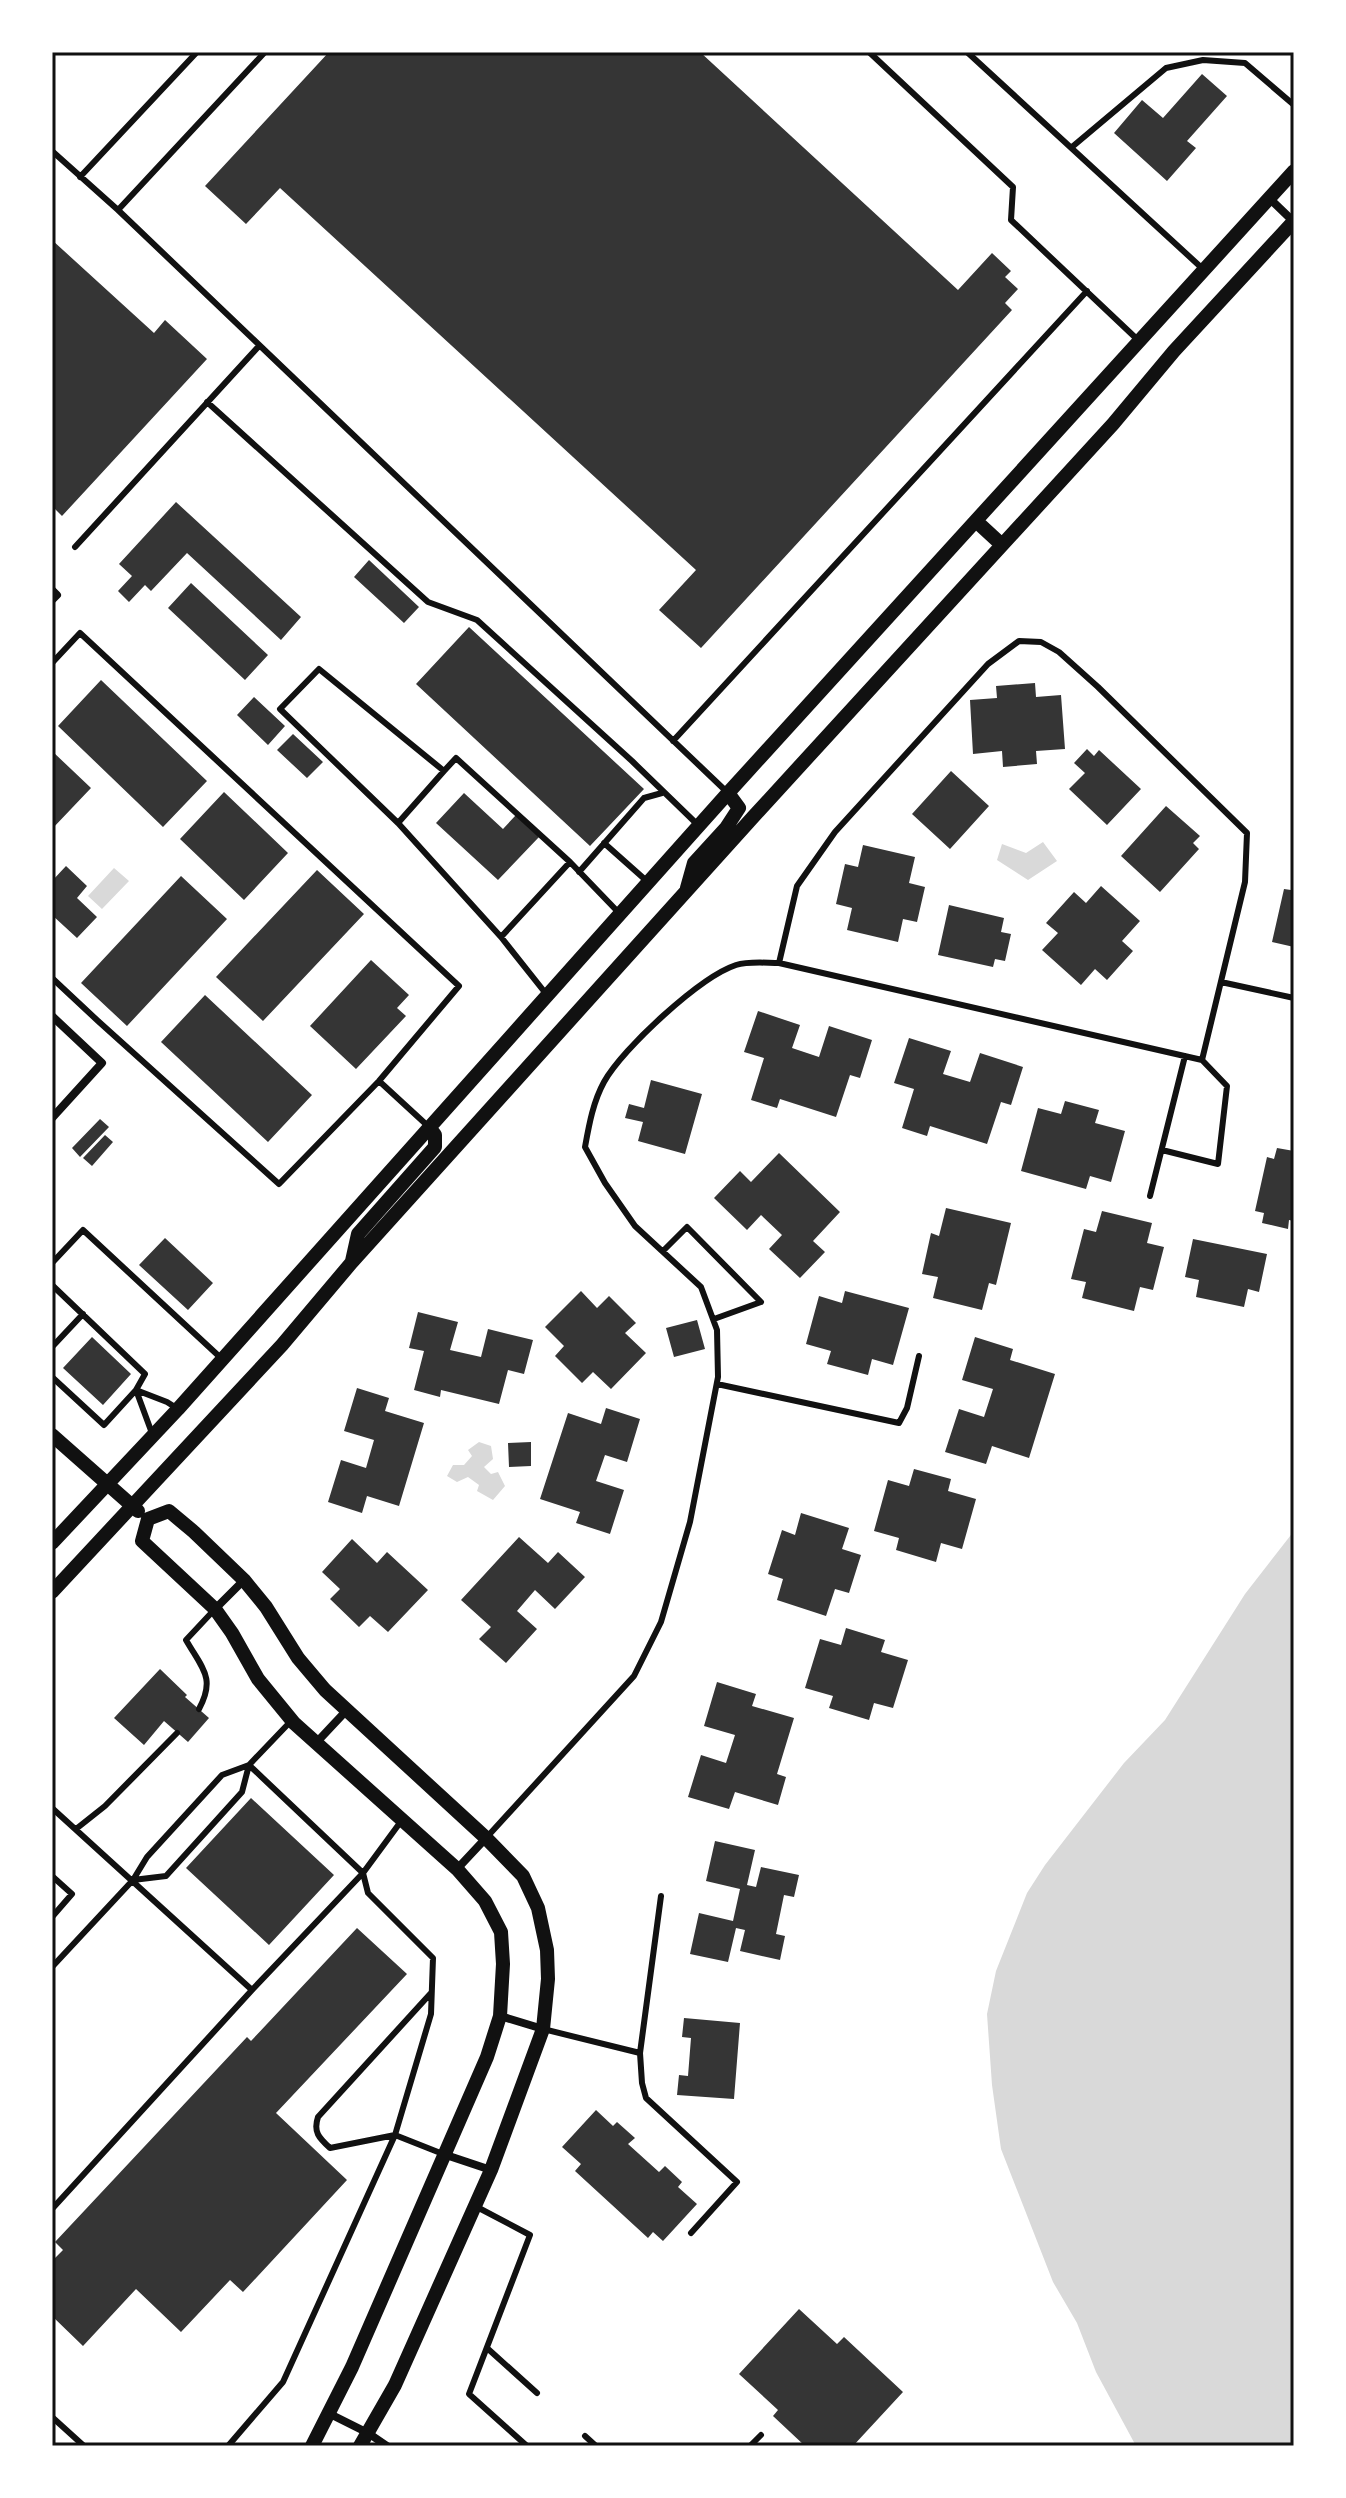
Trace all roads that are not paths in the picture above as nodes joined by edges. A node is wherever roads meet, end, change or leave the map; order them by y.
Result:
1 (197, 52) edge
2 (265, 52) edge
3 (869, 52) edge
4 (967, 52) edge
5 (1294, 105) edge
6 (1072, 147) junction
7 (52, 151) edge
8 (1294, 171) edge
9 (80, 177) junction
10 (1269, 198) junction
11 (118, 210) junction
12 (1294, 221) edge
13 (1204, 270) junction
14 (1087, 291) junction
15 (1139, 341) junction
16 (259, 346) junction
17 (207, 402) junction
18 (976, 521) junction
19 (1002, 545) junction
20 (75, 547) dead end
21 (52, 590) edge
22 (52, 600) edge
23 (52, 663) edge
24 (673, 741) junction
25 (444, 771) junction
26 (662, 793) junction
27 (728, 793) junction
28 (398, 823) junction
29 (699, 826) junction
30 (604, 843) junction
31 (570, 862) junction
32 (579, 872) junction
33 (649, 883) junction
34 (685, 892) junction
35 (620, 914) junction
36 (501, 937) junction
37 (779, 963) junction
38 (52, 978) edge
39 (1221, 982) junction
40 (547, 995) junction
41 (1294, 998) edge
42 (52, 1016) edge
43 (1185, 1056) junction
44 (1202, 1060) junction
45 (379, 1081) junction
46 (52, 1118) edge
47 (429, 1127) junction
48 (1162, 1150) junction
49 (1150, 1196) dead end
50 (663, 1251) junction
51 (352, 1262) junction
52 (52, 1263) edge
53 (52, 1285) edge
54 (83, 1314) junction
55 (714, 1319) junction
56 (52, 1347) edge
57 (919, 1356) dead end
58 (222, 1359) junction
59 (52, 1377) edge
60 (717, 1384) junction
61 (136, 1390) junction
62 (178, 1409) junction
63 (52, 1435) edge
64 (153, 1436) junction
65 (107, 1484) junction
66 (132, 1506) junction
67 (148, 1519) junction
68 (52, 1543) edge
69 (244, 1580) junction
70 (52, 1592) edge
71 (215, 1609) junction
72 (199, 1709) dead end
73 (346, 1711) junction
74 (292, 1720) junction
75 (177, 1733) dead end
76 (316, 1743) junction
77 (249, 1765) junction
78 (52, 1808) edge
79 (402, 1820) junction
80 (76, 1829) junction
81 (486, 1838) junction
82 (457, 1869) junction
83 (363, 1873) junction
84 (52, 1876) edge
85 (133, 1880) junction
86 (661, 1896) dead end
87 (52, 1917) edge
88 (52, 1967) edge
89 (252, 1990) junction
90 (431, 1993) junction
91 (500, 2016) junction
92 (543, 2029) junction
93 (640, 2053) junction
94 (395, 2135) junction
95 (446, 2155) junction
96 (491, 2170) junction
97 (475, 2206) junction
98 (52, 2209) edge
99 (691, 2233) dead end
100 (487, 2348) junction
101 (537, 2393) dead end
102 (330, 2414) junction
103 (52, 2417) edge
104 (761, 2435) dead end
105 (585, 2436) dead end
106 (364, 2440) edge
107 (84, 2446) edge
108 (228, 2446) edge
109 (312, 2446) edge
110 (387, 2446) edge
111 (527, 2446) edge
112 (596, 2446) edge
113 (750, 2446) edge

1 - 9 lane
2 - 11 lane
3 - 14 lane
4 - 6 lane
5 - 6 lane
6 - 13 lane
7 - 9 lane
8 - 10 street
9 - 11 lane
10 - 12 street
10 - 13 street
11 - 16 lane
12 - 19 street
13 - 15 street
14 - 15 lane
14 - 24 lane
15 - 18 street
16 - 17 lane
16 - 24 lane
17 - 20 lane
17 - 26 lane
18 - 19 street
18 - 27 street
19 - 34 street
21 - 22 street
23 - 45 lane
24 - 27 lane
25 - 28 lane
25 - 28 lane
25 - 31 lane
26 - 29 lane
26 - 30 lane
27 - 29 street
27 - 34 street
28 - 36 lane
29 - 33 street
30 - 32 lane
30 - 33 lane
31 - 32 lane
31 - 36 lane
32 - 35 lane
33 - 35 street
34 - 51 street
35 - 40 street
36 - 40 lane
37 - 39 lane
37 - 43 lane
37 - 50 lane
38 - 45 lane
39 - 41 lane
39 - 44 lane
40 - 47 street
42 - 46 street
43 - 44 lane
43 - 48 lane
44 - 48 lane
45 - 47 lane
47 - 51 street
47 - 58 street
48 - 49 lane
50 - 55 lane
50 - 55 lane
51 - 66 street
52 - 58 lane
53 - 54 lane
54 - 56 lane
54 - 61 lane
55 - 60 lane
57 - 60 lane
58 - 62 street
59 - 61 lane
60 - 81 lane
61 - 62 lane
61 - 64 lane
62 - 64 street
63 - 65 street
64 - 65 street
65 - 66 street
65 - 68 street
66 - 67 street
66 - 70 street
67 - 69 street
67 - 71 street
69 - 71 street
69 - 73 street
71 - 72 lane
71 - 74 street
73 - 76 street
73 - 81 street
74 - 76 street
74 - 77 lane
75 - 80 lane
76 - 79 street
77 - 83 lane
77 - 85 lane
77 - 85 lane
78 - 80 lane
79 - 82 street
79 - 83 lane
80 - 85 lane
81 - 82 street
81 - 92 street
82 - 91 street
83 - 89 lane
83 - 90 lane
84 - 87 lane
85 - 88 lane
85 - 89 lane
86 - 93 lane
89 - 98 lane
90 - 94 lane
90 - 94 lane
91 - 92 street
91 - 95 street
92 - 93 lane
92 - 96 street
93 - 99 lane
94 - 95 lane
94 - 108 lane
95 - 96 street
95 - 102 street
96 - 97 street
97 - 100 lane
97 - 106 street
100 - 101 lane
100 - 111 lane
102 - 106 street
102 - 109 street
103 - 107 lane
104 - 113 lane
105 - 112 lane
106 - 110 street

